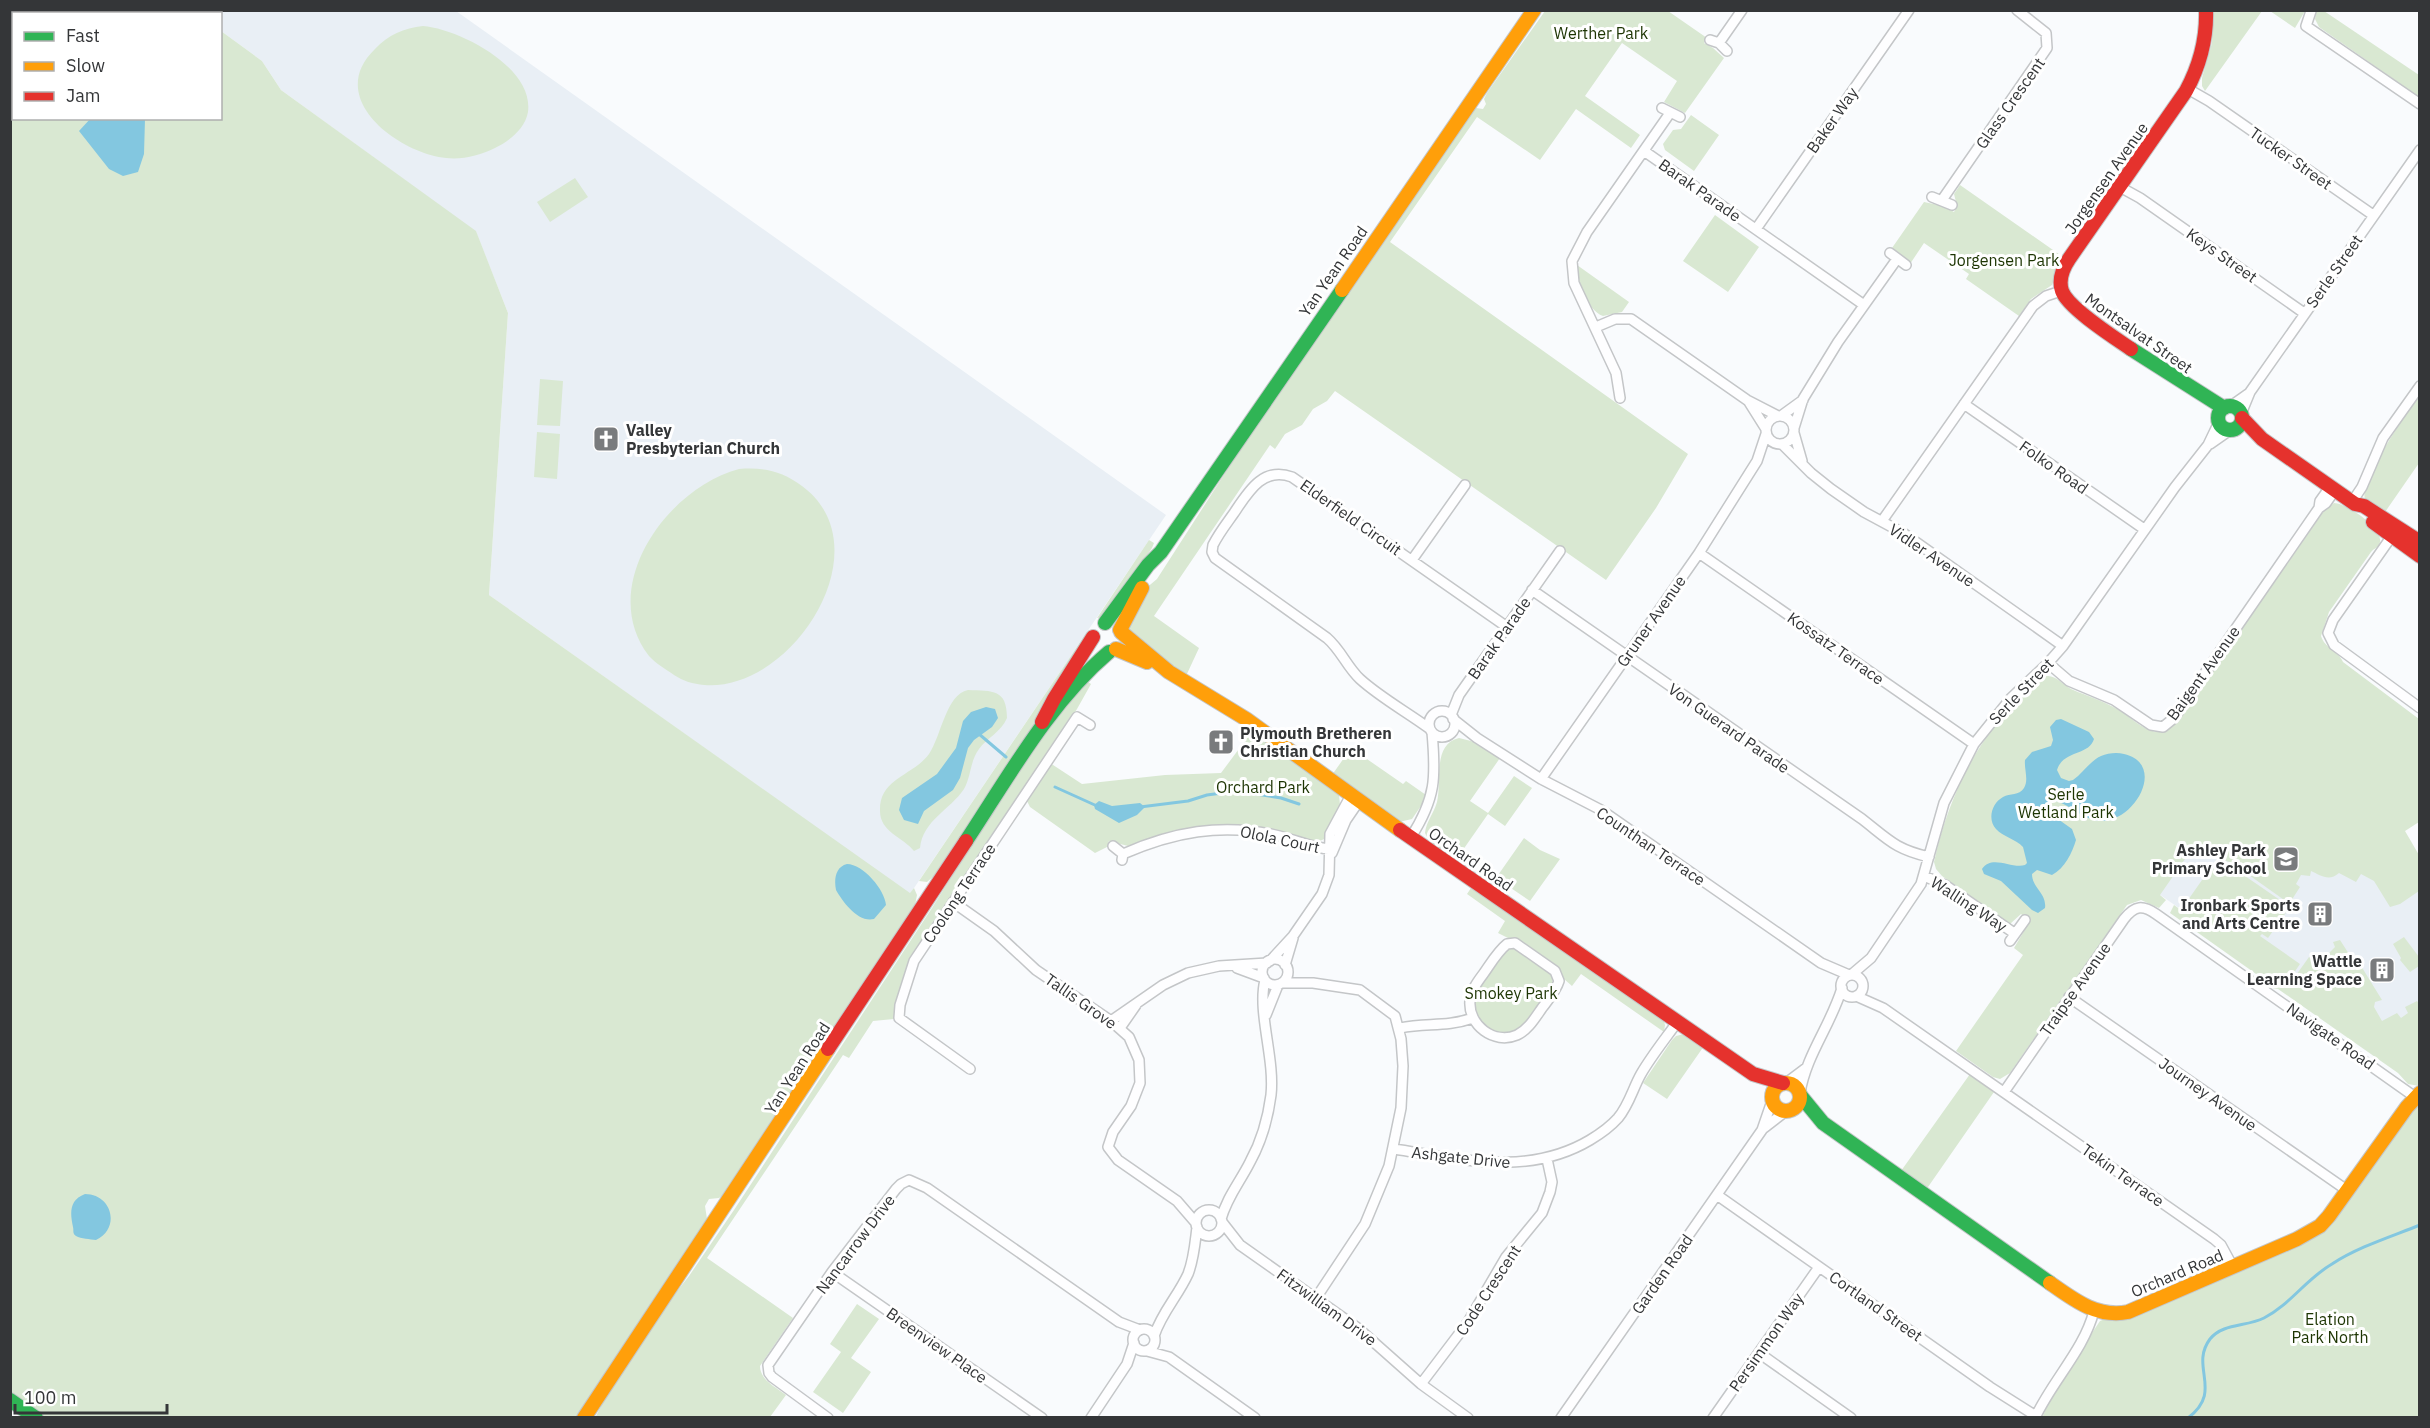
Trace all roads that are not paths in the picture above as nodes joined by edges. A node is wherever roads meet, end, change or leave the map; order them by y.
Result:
1 (1534, 10) edge
2 (1742, 10) edge
3 (1909, 10) edge
4 (2017, 10) edge
5 (2206, 10) edge
6 (2311, 11) edge
7 (1727, 51) dead end
8 (2189, 87) junction
9 (2420, 104) edge
10 (1680, 117) dead end
11 (2420, 150) edge
12 (1644, 151) junction
13 (2122, 185) junction
14 (1932, 198) dead end
15 (1942, 200) junction
16 (1952, 205) dead end
17 (2373, 215) junction
18 (1756, 229) junction
19 (1906, 266) dead end
20 (2061, 291) junction
21 (1864, 305) junction
22 (2304, 313) junction
23 (1596, 327) junction
24 (2420, 386) edge
25 (1620, 398) dead end
26 (1803, 399) junction
27 (1748, 400) junction
28 (1964, 404) junction
29 (1779, 416) junction
30 (2230, 418) junction
31 (1766, 431) junction
32 (1794, 431) junction
33 (1780, 444) junction
34 (1757, 461) junction
35 (1802, 464) junction
36 (1466, 485) dead end
37 (2333, 488) junction
38 (2356, 504) junction
39 (1882, 521) junction
40 (2144, 530) junction
41 (2395, 532) junction
42 (2420, 542) edge
43 (1560, 551) dead end
44 (1161, 552) junction
45 (1699, 553) junction
46 (2420, 556) edge
47 (1412, 560) junction
48 (1532, 590) junction
49 (1105, 623) junction
50 (1507, 627) junction
51 (1120, 631) junction
52 (1093, 637) junction
53 (2063, 646) junction
54 (1112, 650) junction
55 (1627, 656) junction
56 (2048, 663) junction
57 (1169, 672) junction
58 (1459, 695) junction
59 (2420, 708) edge
60 (1401, 709) junction
61 (1436, 714) junction
62 (1452, 717) junction
63 (1090, 725) dead end
64 (1431, 730) junction
65 (1036, 735) junction
66 (1449, 735) junction
67 (1477, 738) junction
68 (1974, 744) junction
69 (1434, 760) junction
70 (1541, 779) junction
71 (1355, 798) junction
72 (1411, 837) junction
73 (1113, 846) dead end
74 (1331, 852) junction
75 (1929, 857) junction
76 (1924, 876) junction
77 (953, 902) junction
78 (2156, 914) joint
79 (2025, 920) dead end
80 (1293, 936) junction
81 (1871, 958) junction
82 (1268, 962) junction
83 (1821, 963) junction
84 (1232, 966) junction
85 (1287, 966) junction
86 (1850, 975) junction
87 (1265, 979) junction
88 (1313, 983) junction
89 (1280, 984) junction
90 (1863, 984) junction
91 (1842, 987) junction
92 (1855, 997) junction
93 (2069, 997) junction
94 (1138, 1003) junction
95 (1883, 1008) junction
96 (1832, 1015) junction
97 (1266, 1017) junction
98 (1473, 1018) junction
99 (1110, 1021) junction
100 (1678, 1021) junction
101 (1120, 1028) junction
102 (1400, 1028) junction
103 (1806, 1068) junction
104 (970, 1069) dead end
105 (1753, 1074) junction
106 (1784, 1083) junction
107 (2004, 1092) junction
108 (1800, 1094) junction
109 (2417, 1095) edge
110 (1772, 1100) junction
111 (1787, 1111) junction
112 (1823, 1123) junction
113 (1762, 1130) junction
114 (1394, 1149) junction
115 (1547, 1159) junction
116 (2348, 1191) junction
117 (1230, 1193) junction
118 (1717, 1195) junction
119 (1177, 1201) junction
120 (1205, 1211) junction
121 (1222, 1221) junction
122 (1196, 1225) junction
123 (1212, 1236) junction
124 (1240, 1245) junction
125 (1193, 1257) junction
126 (1819, 1267) junction
127 (2233, 1267) junction
128 (832, 1272) junction
129 (1316, 1298) junction
130 (2094, 1311) junction
131 (1162, 1316) junction
132 (1119, 1322) junction
133 (1142, 1329) junction
134 (1155, 1337) junction
135 (1133, 1342) junction
136 (1146, 1351) junction
137 (1759, 1353) junction
138 (1169, 1357) junction
139 (1127, 1364) junction
140 (1421, 1384) junction
141 (10, 1400) edge
142 (1090, 1417) edge
143 (2035, 1417) edge
144 (36, 1418) edge
145 (584, 1418) edge
146 (828, 1418) edge
147 (1042, 1418) edge
148 (1255, 1418) edge
149 (1468, 1418) edge
150 (1561, 1418) edge
151 (1713, 1418) edge
152 (1851, 1418) edge

1 - 44 street, Yan Yean Road
2 - 7 street
3 - 18 street, Baker Way
4 - 15 street, Glass Crescent
5 - 8 street, Jorgensen Avenue
6 - 9 street
8 - 13 street, Jorgensen Avenue
8 - 17 street, Tucker Street
10 - 12 street
11 - 17 street, Serle Street
12 - 18 street, Barak Parade
12 - 23 street, Barak Parade
13 - 20 street, Jorgensen Avenue
13 - 22 street, Keys Street
14 - 15 street
15 - 16 street
17 - 22 street, Serle Street
18 - 21 street, Barak Parade
19 - 21 street
20 - 28 street
20 - 30 street, Montsalvat Street
21 - 26 street
22 - 30 street, Serle Street
23 - 25 street, Barak Parade
23 - 27 street
24 - 38 street
26 - 29 street
26 - 32 street
27 - 29 street
27 - 31 street
28 - 39 street
28 - 40 street, Folko Road
29 - 31 street
29 - 32 street
30 - 37 street, Montsalvat Street
30 - 40 street, Serle Street
31 - 33 street
31 - 34 street, Gruner Avenue
32 - 33 street
32 - 35 street
33 - 34 street, Gruner Avenue
33 - 35 street, Vidler Avenue
34 - 45 street, Gruner Avenue
35 - 39 street, Vidler Avenue
36 - 47 street
37 - 38 street, Montsalvat Street
37 - 56 street, Baigent Avenue
38 - 41 street, Montsalvat Street
39 - 53 street, Vidler Avenue
40 - 53 street, Serle Street
41 - 42 street
41 - 46 street
41 - 59 street
43 - 48 street, Barak Parade
44 - 49 street, Yan Yean Road
44 - 51 street, Yan Yean Road
45 - 55 street, Gruner Avenue
45 - 68 street, Kossatz Terrace
47 - 50 street, Elderfield Circuit
47 - 60 street, Elderfield Circuit
48 - 50 street, Barak Parade
48 - 55 street, Von Guerard Parade
49 - 51 street
49 - 52 street
50 - 58 street, Barak Parade
51 - 54 street
51 - 57 street, Orchard Road
52 - 54 street
52 - 65 street, Yan Yean Road
53 - 56 street, Serle Street
54 - 57 street, Orchard Road
54 - 65 street, Yan Yean Road
55 - 70 street, Gruner Avenue
55 - 75 street, Von Guerard Parade
56 - 68 street, Serle Street
57 - 71 street, Orchard Road
58 - 61 street, Barak Parade
58 - 62 street, Barak Parade
60 - 61 street, Elderfield Circuit
60 - 64 street, Elderfield Circuit
61 - 62 street
61 - 64 street
62 - 66 street
62 - 67 street, Counthan Terrace
63 - 77 street, Coolong Terrace
64 - 66 street
64 - 69 street
65 - 145 street, Yan Yean Road
66 - 67 street, Counthan Terrace
66 - 69 street
67 - 70 street, Counthan Terrace
68 - 75 street, Serle Street
69 - 72 street
70 - 83 street, Counthan Terrace
71 - 72 street, Orchard Road
71 - 74 street
72 - 100 street, Orchard Road
73 - 74 street, Olola Court
74 - 80 street
75 - 76 street, Serle Street
76 - 79 street, Walling Way
76 - 81 street, Serle Street
77 - 99 street, Tallis Grove
77 - 104 street, Coolong Terrace
78 - 93 street, Traipse Avenue
78 - 109 street, Navigate Road
80 - 82 street
80 - 85 street
81 - 86 street, Serle Street
81 - 90 street, Serle Street
82 - 84 street
82 - 85 street
82 - 87 street
83 - 86 street, Counthan Terrace
83 - 91 street, Counthan Terrace
84 - 87 street
84 - 94 street
85 - 88 street
85 - 89 street
86 - 90 street
86 - 91 street
87 - 89 street
87 - 97 street
88 - 89 street
88 - 102 street
89 - 97 street
90 - 92 street
90 - 95 street
91 - 92 street
91 - 96 street
92 - 95 street
92 - 96 street
93 - 107 street, Traipse Avenue
93 - 116 street, Journey Avenue
94 - 99 street
94 - 101 street
95 - 107 street
96 - 103 street
97 - 117 street
98 - 98 street
98 - 102 street
99 - 101 street, Tallis Grove
100 - 105 street, Orchard Road
100 - 115 street, Ashgate Drive
101 - 119 street, Tallis Grove
102 - 114 street
103 - 106 street
103 - 108 street
105 - 106 street, Orchard Road
105 - 110 street, Orchard Road
106 - 108 street
106 - 110 street
107 - 127 street, Tekin Terrace
108 - 111 street
108 - 112 street, Orchard Road
109 - 116 street, Orchard Road
110 - 111 street
110 - 113 street, Garden Road
111 - 112 street, Orchard Road
111 - 113 street, Garden Road
112 - 130 street, Orchard Road
113 - 118 street, Garden Road
114 - 115 street, Ashgate Drive
114 - 129 street
115 - 140 street, Code Crescent
116 - 127 street, Orchard Road
117 - 120 street
117 - 121 street
118 - 126 street, Cortland Street
118 - 150 street, Garden Road
119 - 120 street, Tallis Grove
119 - 122 street, Tallis Grove
120 - 121 street
120 - 122 street
121 - 123 street
121 - 124 street, Fitzwilliam Drive
122 - 123 street
122 - 125 street
123 - 124 street, Fitzwilliam Drive
123 - 125 street
124 - 129 street, Fitzwilliam Drive
125 - 131 street
126 - 137 street, Persimmon Way
126 - 143 street, Cortland Street
127 - 130 street, Orchard Road
128 - 132 street, Nancarrow Drive
128 - 146 street, Nancarrow Drive
128 - 147 street, Breenview Place
129 - 140 street, Fitzwilliam Drive
130 - 143 street
131 - 133 street
131 - 134 street
132 - 133 street, Nancarrow Drive
132 - 135 street, Nancarrow Drive
133 - 134 street
133 - 135 street
134 - 136 street
134 - 138 street
135 - 136 street
135 - 139 street
136 - 138 street
136 - 139 street
137 - 151 street, Persimmon Way
137 - 152 street
138 - 148 street
139 - 142 street
140 - 149 street, Fitzwilliam Drive
141 - 144 street

